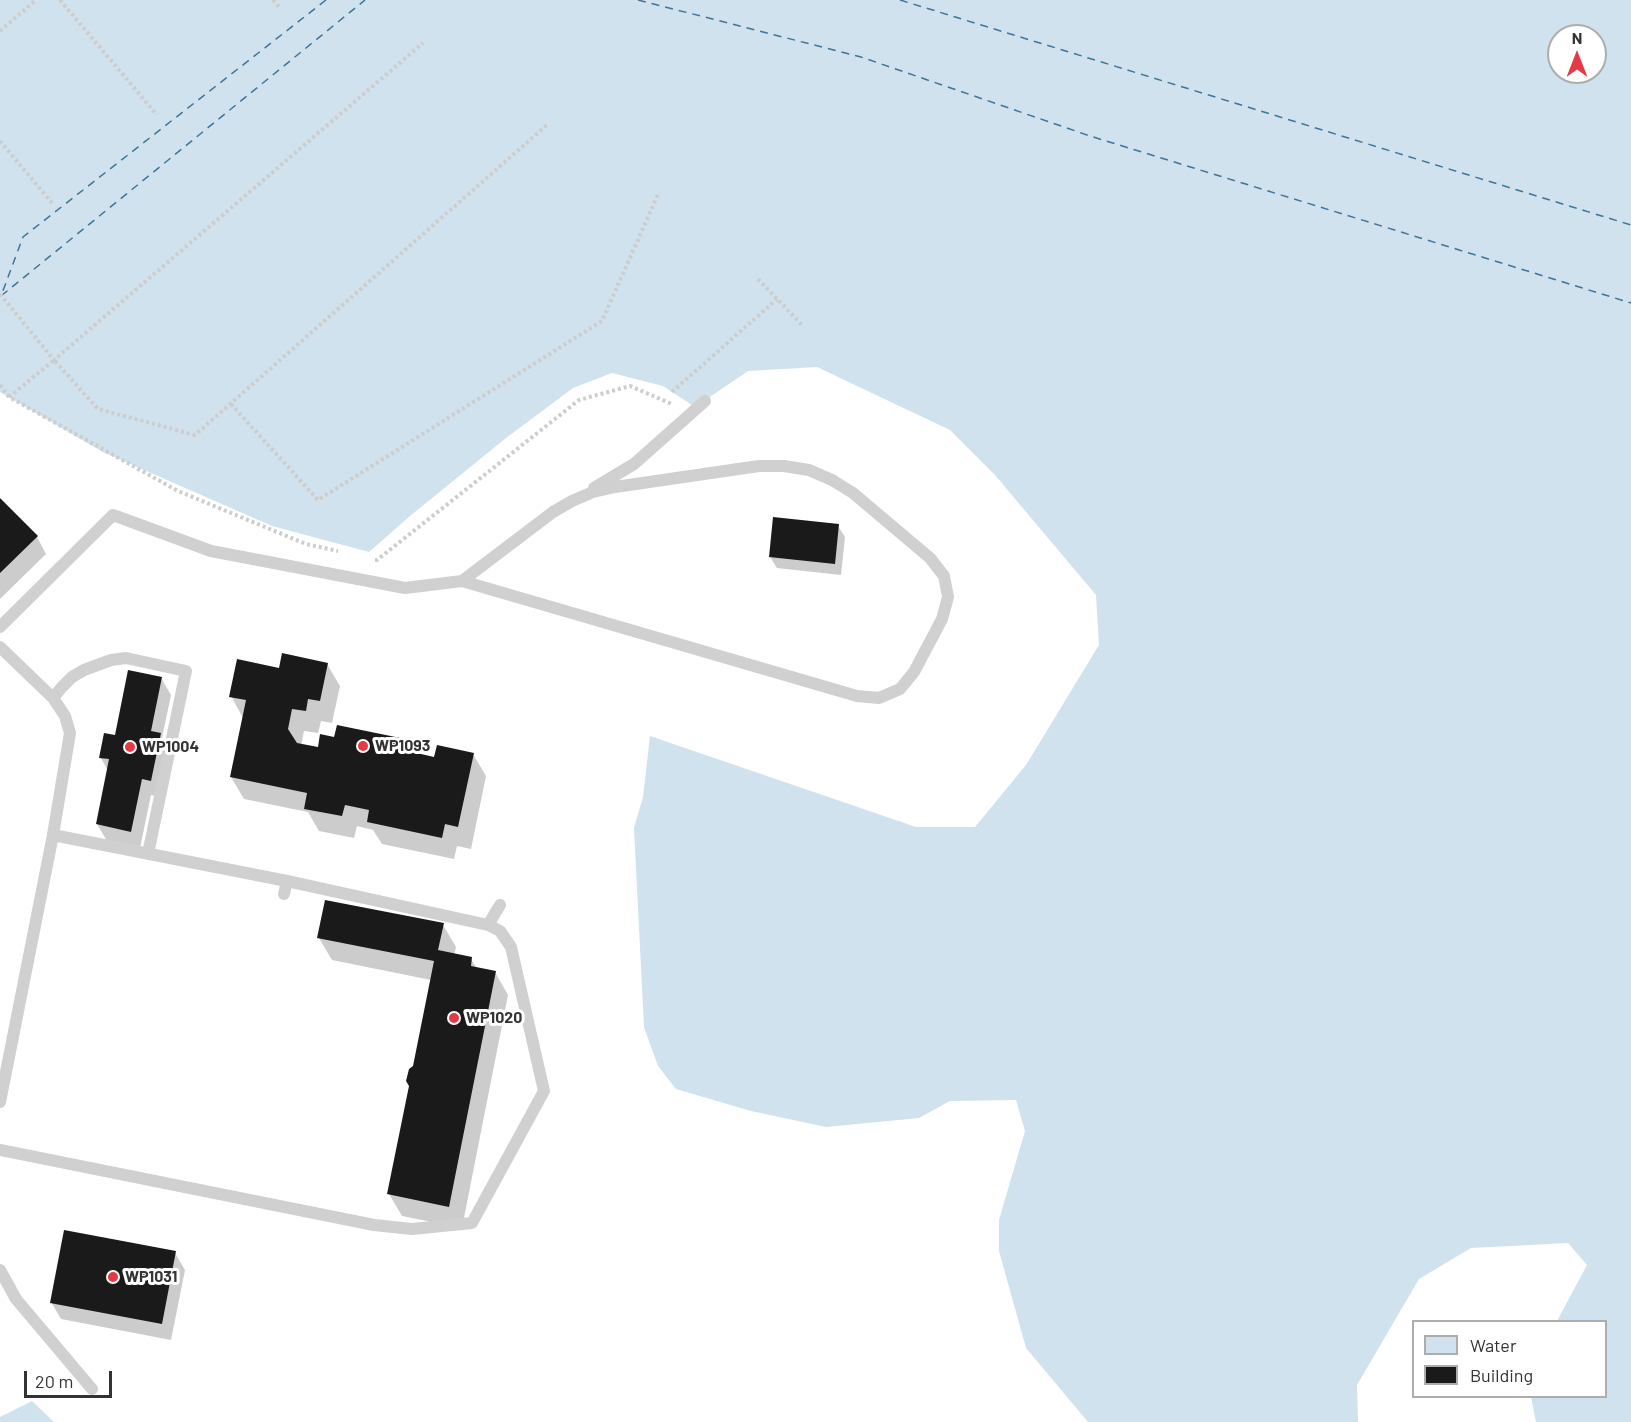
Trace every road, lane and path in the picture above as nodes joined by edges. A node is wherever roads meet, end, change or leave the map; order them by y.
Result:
1 (36, 0) edge
2 (60, 0) edge
3 (273, 0) edge
4 (280, 8) dead end
5 (0, 31) edge
6 (423, 44) dead end
7 (157, 115) dead end
8 (548, 124) dead end
9 (0, 141) edge
10 (659, 192) dead end
11 (52, 203) dead end
12 (758, 279) dead end
13 (0, 294) edge
14 (777, 299) junction
15 (801, 325) dead end
16 (54, 360) junction
17 (0, 385) edge
18 (672, 392) dead end
19 (9, 397) junction
20 (705, 401) dead end
21 (231, 404) junction
22 (692, 413) junction
23 (572, 501) junction
24 (346, 553) dead end
25 (366, 558) dead end
26 (462, 581) junction
27 (0, 627) edge
28 (0, 647) edge
29 (53, 698) junction
30 (53, 835) junction
31 (148, 854) junction
32 (501, 905) dead end
33 (488, 925) junction
34 (0, 1102) edge
35 (0, 1150) edge
36 (0, 1270) edge
37 (92, 1389) dead end

1 - 5 path
2 - 7 path
3 - 4 path
6 - 16 path
8 - 21 path
9 - 11 path
10 - 21 path
12 - 14 path
13 - 16 path
14 - 15 path
14 - 18 path
16 - 19 path
16 - 21 path
17 - 19 path
19 - 24 path
20 - 22 lane
22 - 23 lane
22 - 25 path
23 - 26 lane
23 - 26 lane
26 - 27 lane
28 - 29 lane
29 - 30 lane
29 - 31 lane
30 - 31 lane
30 - 34 lane
31 - 33 lane
32 - 33 lane
33 - 35 lane
36 - 37 lane

